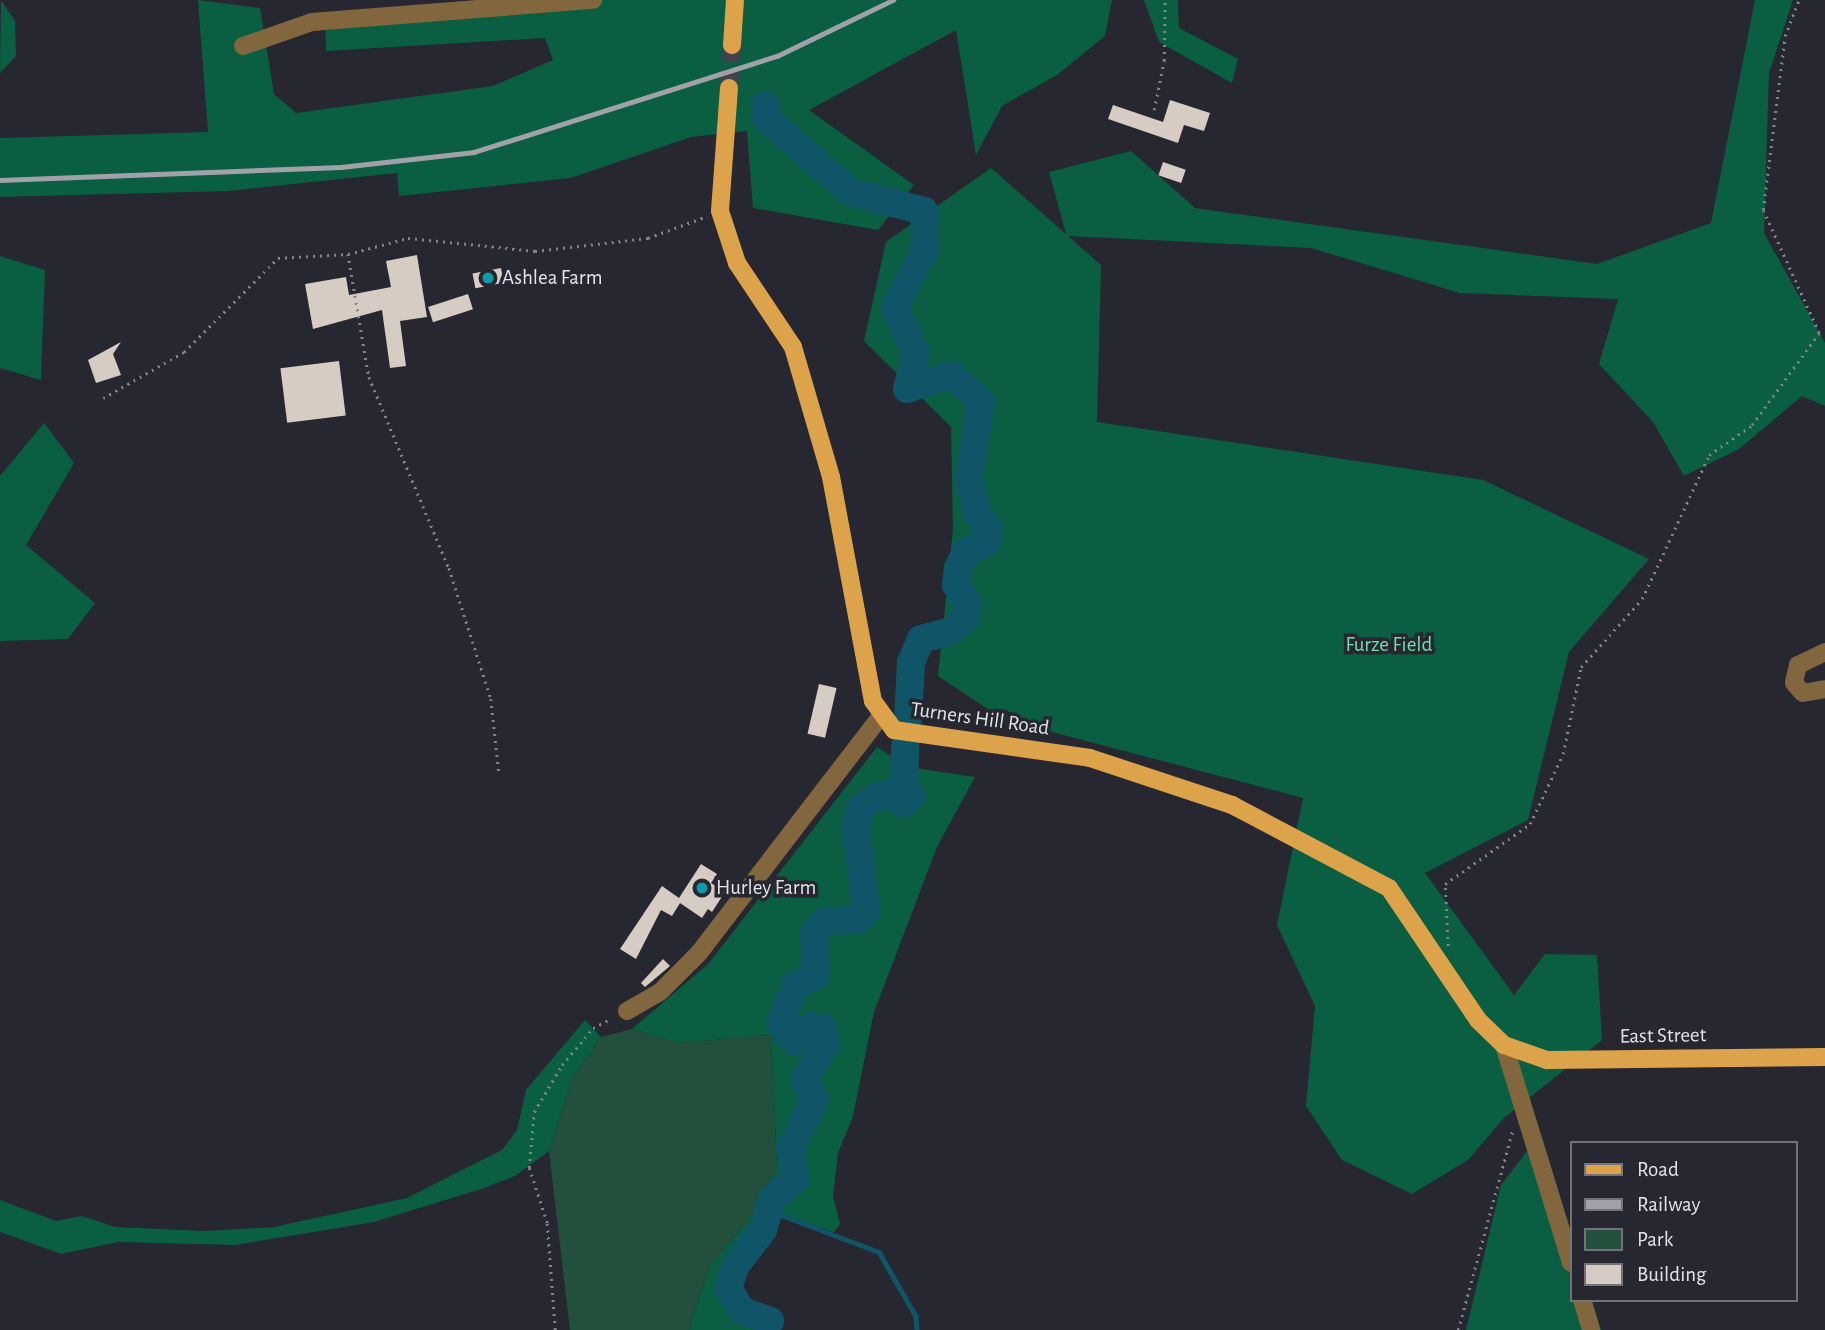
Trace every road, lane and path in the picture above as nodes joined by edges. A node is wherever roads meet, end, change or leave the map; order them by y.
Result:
1 (593, 0) edge
2 (735, 0) edge
3 (1165, 0) edge
4 (1799, 0) edge
5 (732, 45) tunnel mouth
6 (243, 46) dead end
7 (729, 88) tunnel mouth
8 (1154, 110) dead end
9 (720, 211) junction
10 (348, 254) junction
11 (103, 398) dead end
12 (1825, 652) edge
13 (1825, 689) edge
14 (880, 717) junction
15 (499, 773) dead end
16 (1442, 963) junction
17 (627, 1011) joint
18 (1504, 1045) junction
19 (1825, 1057) edge
20 (1527, 1113) junction
21 (1570, 1260) edge
22 (1583, 1302) edge
23 (555, 1330) edge
24 (1458, 1330) edge
25 (1591, 1330) edge

1 - 6 street
2 - 5 main road
3 - 8 path
4 - 16 path
7 - 9 main road, Turners Hill Road
9 - 10 path
9 - 14 main road, Turners Hill Road
10 - 11 path
10 - 15 path
12 - 13 street
14 - 16 main road, Turners Hill Road
14 - 17 street
16 - 18 main road, Turners Hill Road
17 - 23 path
18 - 19 main road, East Street
18 - 20 street
20 - 21 street
20 - 24 path
22 - 25 street

